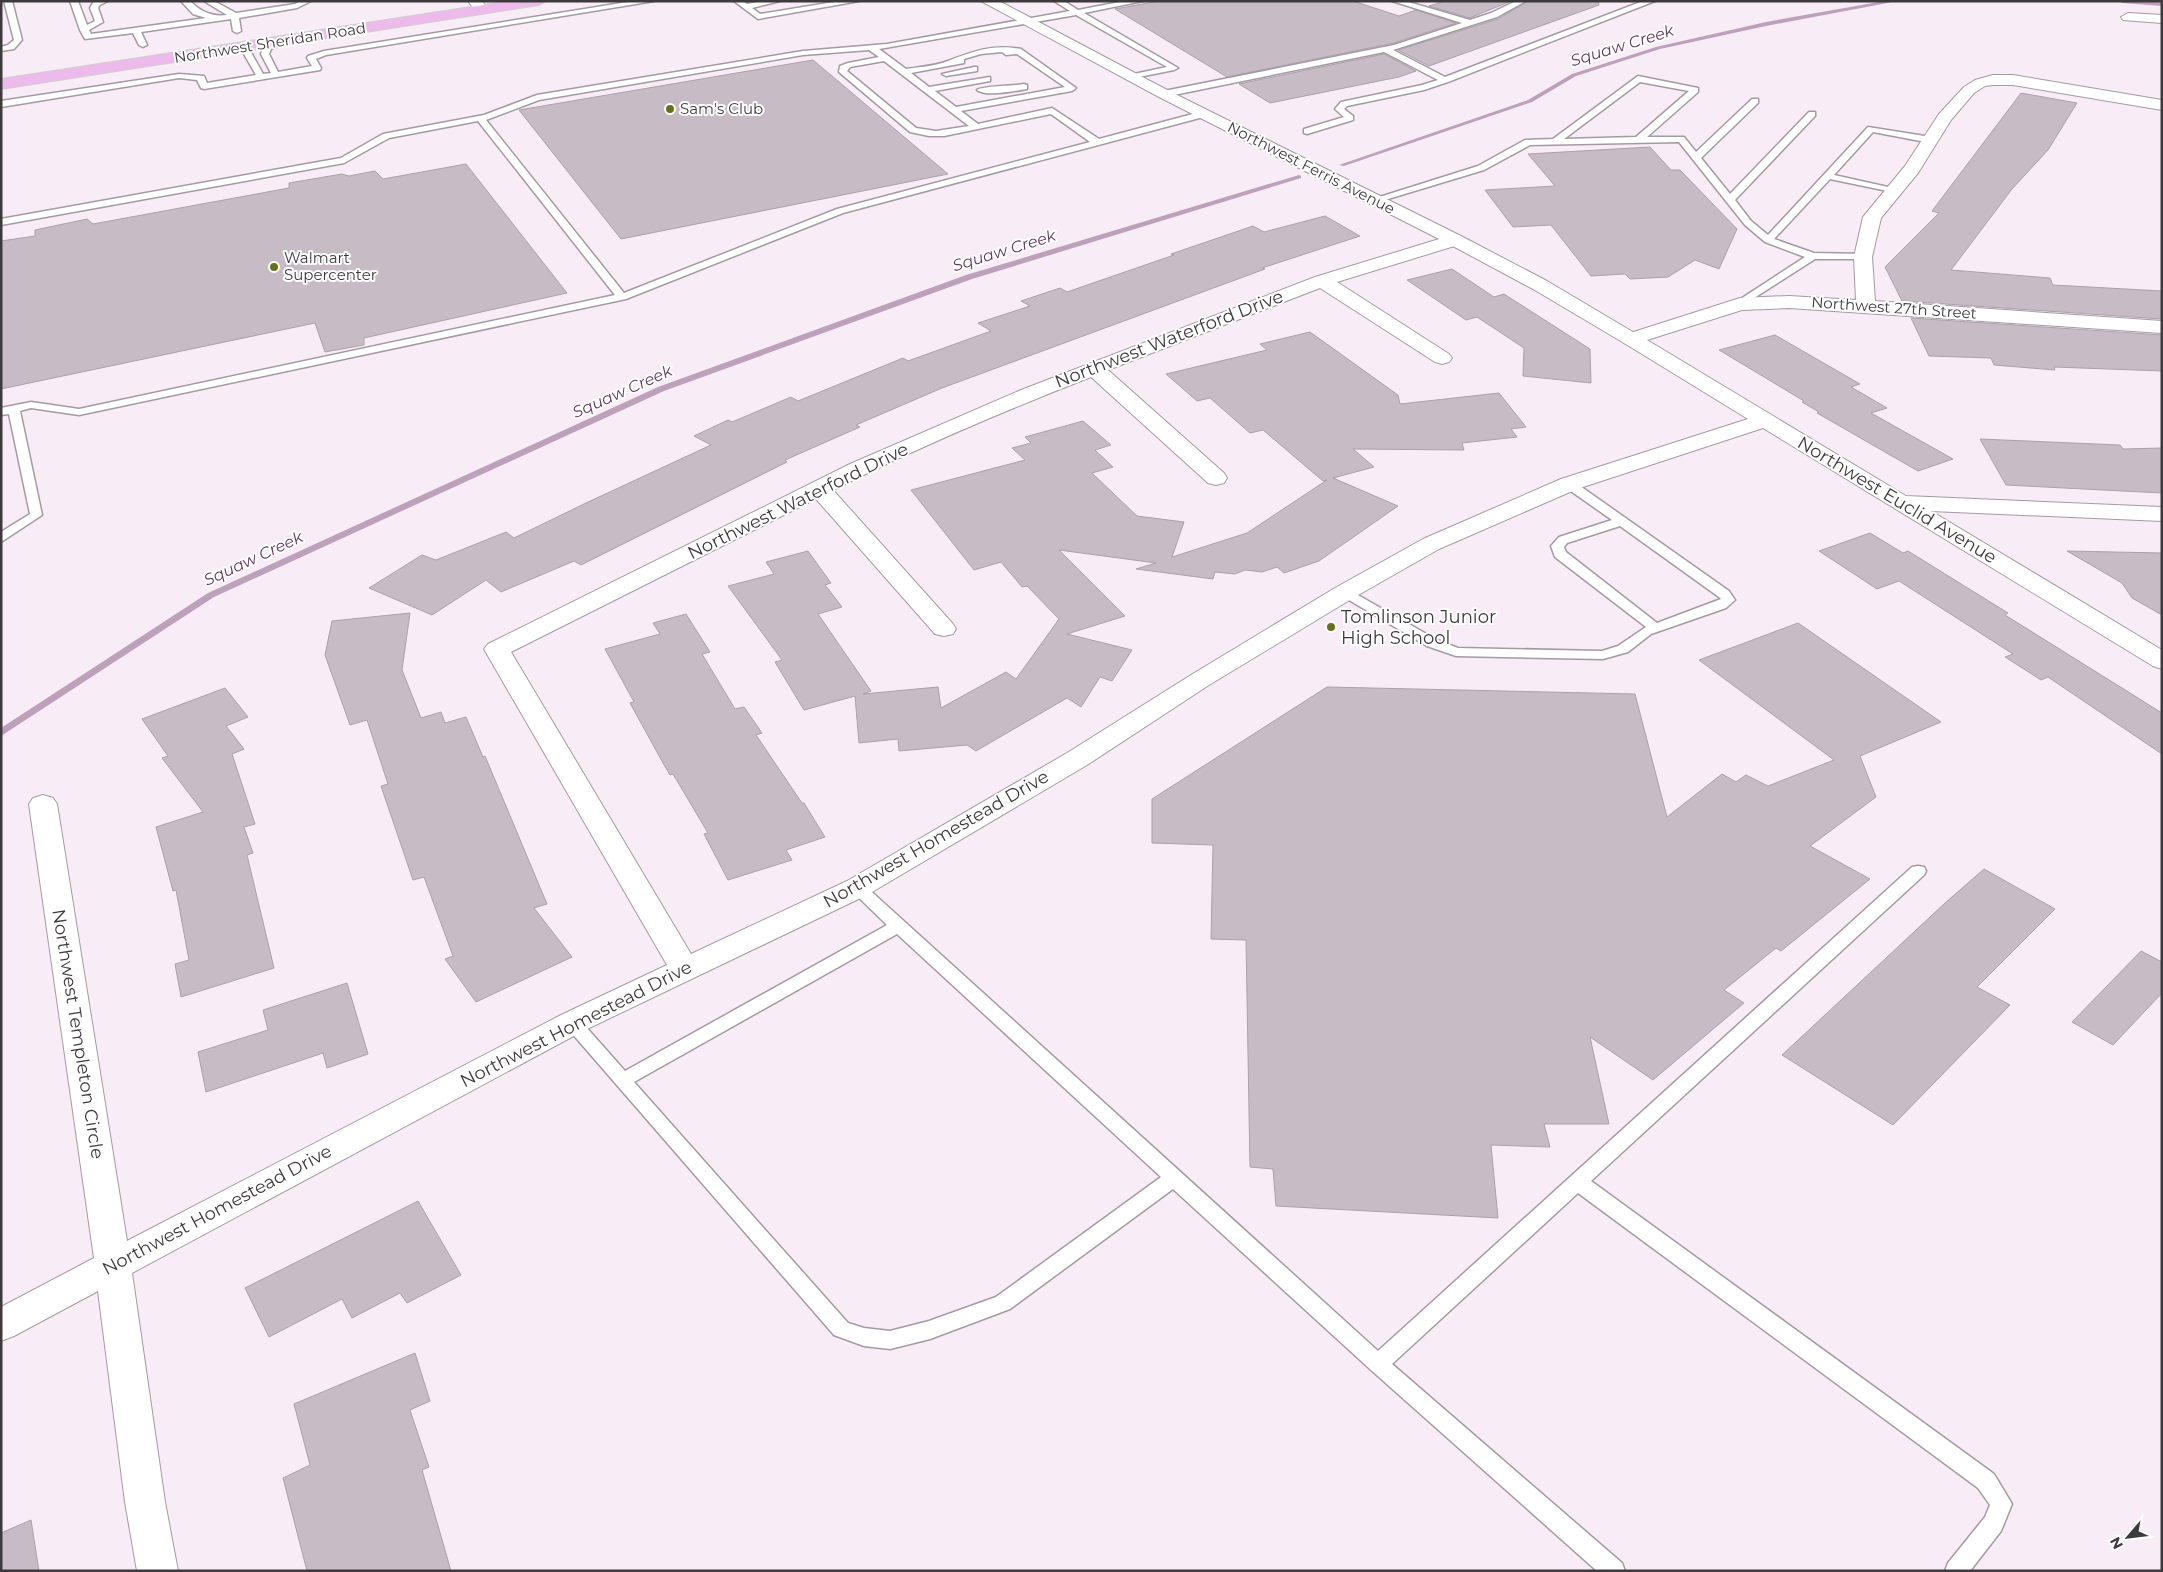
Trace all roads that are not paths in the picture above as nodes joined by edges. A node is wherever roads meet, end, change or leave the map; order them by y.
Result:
1 (74, 1) edge
2 (104, 1) edge
3 (185, 1) edge
4 (208, 1) edge
5 (307, 1) edge
6 (538, 1) edge
7 (650, 1) edge
8 (855, 1) edge
9 (988, 1) edge
10 (1058, 1) edge
11 (1139, 1) edge
12 (1396, 1) edge
13 (1431, 1) edge
14 (1522, 1) edge
15 (1651, 1) edge
16 (770, 2) edge
17 (6, 3) edge
18 (1116, 3) edge
19 (741, 4) edge
20 (478, 6) edge
21 (1415, 7) junction
22 (375, 12) dead end
23 (1076, 12) junction
24 (2128, 17) dead end
25 (215, 19) junction
26 (2162, 19) edge
27 (1024, 21) junction
28 (1471, 24) junction
29 (240, 25) junction
30 (84, 30) junction
31 (136, 30) junction
32 (219, 34) dead end
33 (283, 41) junction
34 (148, 44) joint
35 (244, 47) junction
36 (124, 48) dead end
37 (872, 48) junction
38 (1, 49) edge
39 (1385, 49) junction
40 (1024, 54) junction
41 (886, 58) junction
42 (951, 63) junction
43 (969, 65) junction
44 (276, 74) junction
45 (940, 75) dead end
46 (1052, 75) junction
47 (913, 76) junction
48 (260, 77) junction
49 (1132, 77) junction
50 (1, 79) edge
51 (1445, 80) junction
52 (1, 84) edge
53 (1032, 85) dead end
54 (1164, 94) junction
55 (937, 95) junction
56 (1755, 101) dead end
57 (1, 104) edge
58 (2162, 105) edge
59 (954, 110) junction
60 (1204, 114) junction
61 (1812, 114) dead end
62 (480, 118) junction
63 (976, 127) junction
64 (1307, 132) dead end
65 (1638, 140) junction
66 (1931, 140) junction
67 (1097, 142) junction
68 (1554, 142) junction
69 (1696, 157) junction
70 (1828, 176) junction
71 (1894, 191) junction
72 (1375, 200) junction
73 (1730, 200) junction
74 (1, 222) edge
75 (1455, 240) junction
76 (1768, 240) junction
77 (1813, 256) junction
78 (1863, 257) junction
79 (1322, 281) junction
80 (622, 297) junction
81 (1740, 304) junction
82 (1866, 306) junction
83 (2162, 327) edge
84 (1631, 339) junction
85 (1442, 358) dead end
86 (1093, 368) junction
87 (14, 409) junction
88 (1, 412) edge
89 (1766, 420) junction
90 (1216, 478) dead end
91 (1569, 484) junction
92 (819, 488) junction
93 (1902, 503) junction
94 (2162, 514) edge
95 (1622, 522) junction
96 (1, 538) edge
97 (1344, 593) junction
98 (1656, 628) junction
99 (944, 629) dead end
100 (2162, 661) edge
101 (43, 804) dead end
102 (1918, 871) dead end
103 (857, 888) junction
104 (899, 926) junction
105 (684, 969) junction
106 (572, 1023) junction
107 (623, 1080) junction
108 (1174, 1178) junction
109 (1578, 1182) junction
110 (113, 1265) junction
111 (1, 1325) edge
112 (1378, 1364) junction
113 (158, 1571) edge
114 (1614, 1571) edge
115 (1956, 1571) edge

1 - 30 lane
2 - 30 lane
3 - 25 lane
4 - 29 lane
5 - 29 lane
6 - 20 main road, Northwest Sheridan Road
7 - 44 lane
8 - 19 lane
9 - 27 street, Northwest Ferris Avenue
10 - 23 lane
11 - 18 lane
12 - 21 lane
13 - 21 lane
14 - 28 lane
15 - 51 lane
16 - 19 lane
17 - 38 lane
18 - 23 lane
20 - 33 main road, Northwest Sheridan Road
21 - 28 lane
22 - 35 main road
23 - 27 lane
23 - 49 lane
24 - 26 street
25 - 29 lane
25 - 31 lane
27 - 37 lane
27 - 49 street, Northwest Ferris Avenue
28 - 39 lane
29 - 32 main road, Northwest Sheridan Road
29 - 50 main road
30 - 31 lane
31 - 34 lane
33 - 35 main road, Northwest Sheridan Road
33 - 44 lane
34 - 36 main road
35 - 48 lane
35 - 52 main road, Northwest Sheridan Road
37 - 41 lane
37 - 62 lane
39 - 51 lane
39 - 54 lane
40 - 40 lane
40 - 42 lane
40 - 46 lane
41 - 47 lane
41 - 63 lane
42 - 43 lane
42 - 47 lane
43 - 45 lane
43 - 47 lane
44 - 48 lane
46 - 46 lane
46 - 59 lane
47 - 55 lane
48 - 57 lane
49 - 54 street, Northwest Ferris Avenue
51 - 64 lane
53 - 55 lane
54 - 60 street, Northwest Ferris Avenue
55 - 59 lane
56 - 69 lane
58 - 66 street
59 - 63 lane
60 - 67 lane
60 - 72 street, Northwest Ferris Avenue
61 - 73 lane
62 - 74 lane
62 - 80 lane
63 - 67 lane
65 - 68 lane
65 - 68 lane
65 - 69 lane
66 - 70 lane
66 - 71 street
67 - 80 lane
68 - 72 lane
69 - 73 lane
70 - 71 lane
70 - 76 lane
71 - 78 street
72 - 75 street, Northwest Ferris Avenue
73 - 76 lane
75 - 79 street, Northwest Waterford Drive
75 - 84 street, Northwest Ferris Avenue
76 - 77 lane
77 - 78 lane
77 - 81 lane
78 - 82 street
79 - 85 street
79 - 86 street, Northwest Waterford Drive
80 - 87 lane
81 - 82 street, Northwest 27th Street
81 - 84 street, Northwest 27th Street
82 - 83 street, Northwest 27th Street
84 - 89 street, Northwest Euclid Avenue
86 - 90 street
86 - 92 street, Northwest Waterford Drive
87 - 88 lane
87 - 96 lane
89 - 91 street, Northwest Homestead Drive
89 - 93 street, Northwest Euclid Avenue
91 - 95 lane
91 - 97 street, Northwest Homestead Drive
92 - 99 street
92 - 105 street, Northwest Waterford Drive
93 - 94 street
93 - 100 street, Northwest Euclid Avenue
95 - 98 lane
95 - 98 lane
97 - 98 lane
97 - 103 street, Northwest Homestead Drive
101 - 110 street, Northwest Templeton Circle
102 - 109 lane
103 - 104 lane
103 - 105 street, Northwest Homestead Drive
104 - 107 lane
104 - 108 lane
105 - 106 street, Northwest Homestead Drive
106 - 107 lane
106 - 110 street, Northwest Homestead Drive
107 - 108 lane
108 - 112 lane
109 - 112 lane
109 - 115 lane
110 - 111 street, Northwest Homestead Drive
110 - 113 street, Northwest Templeton Circle
112 - 114 lane

